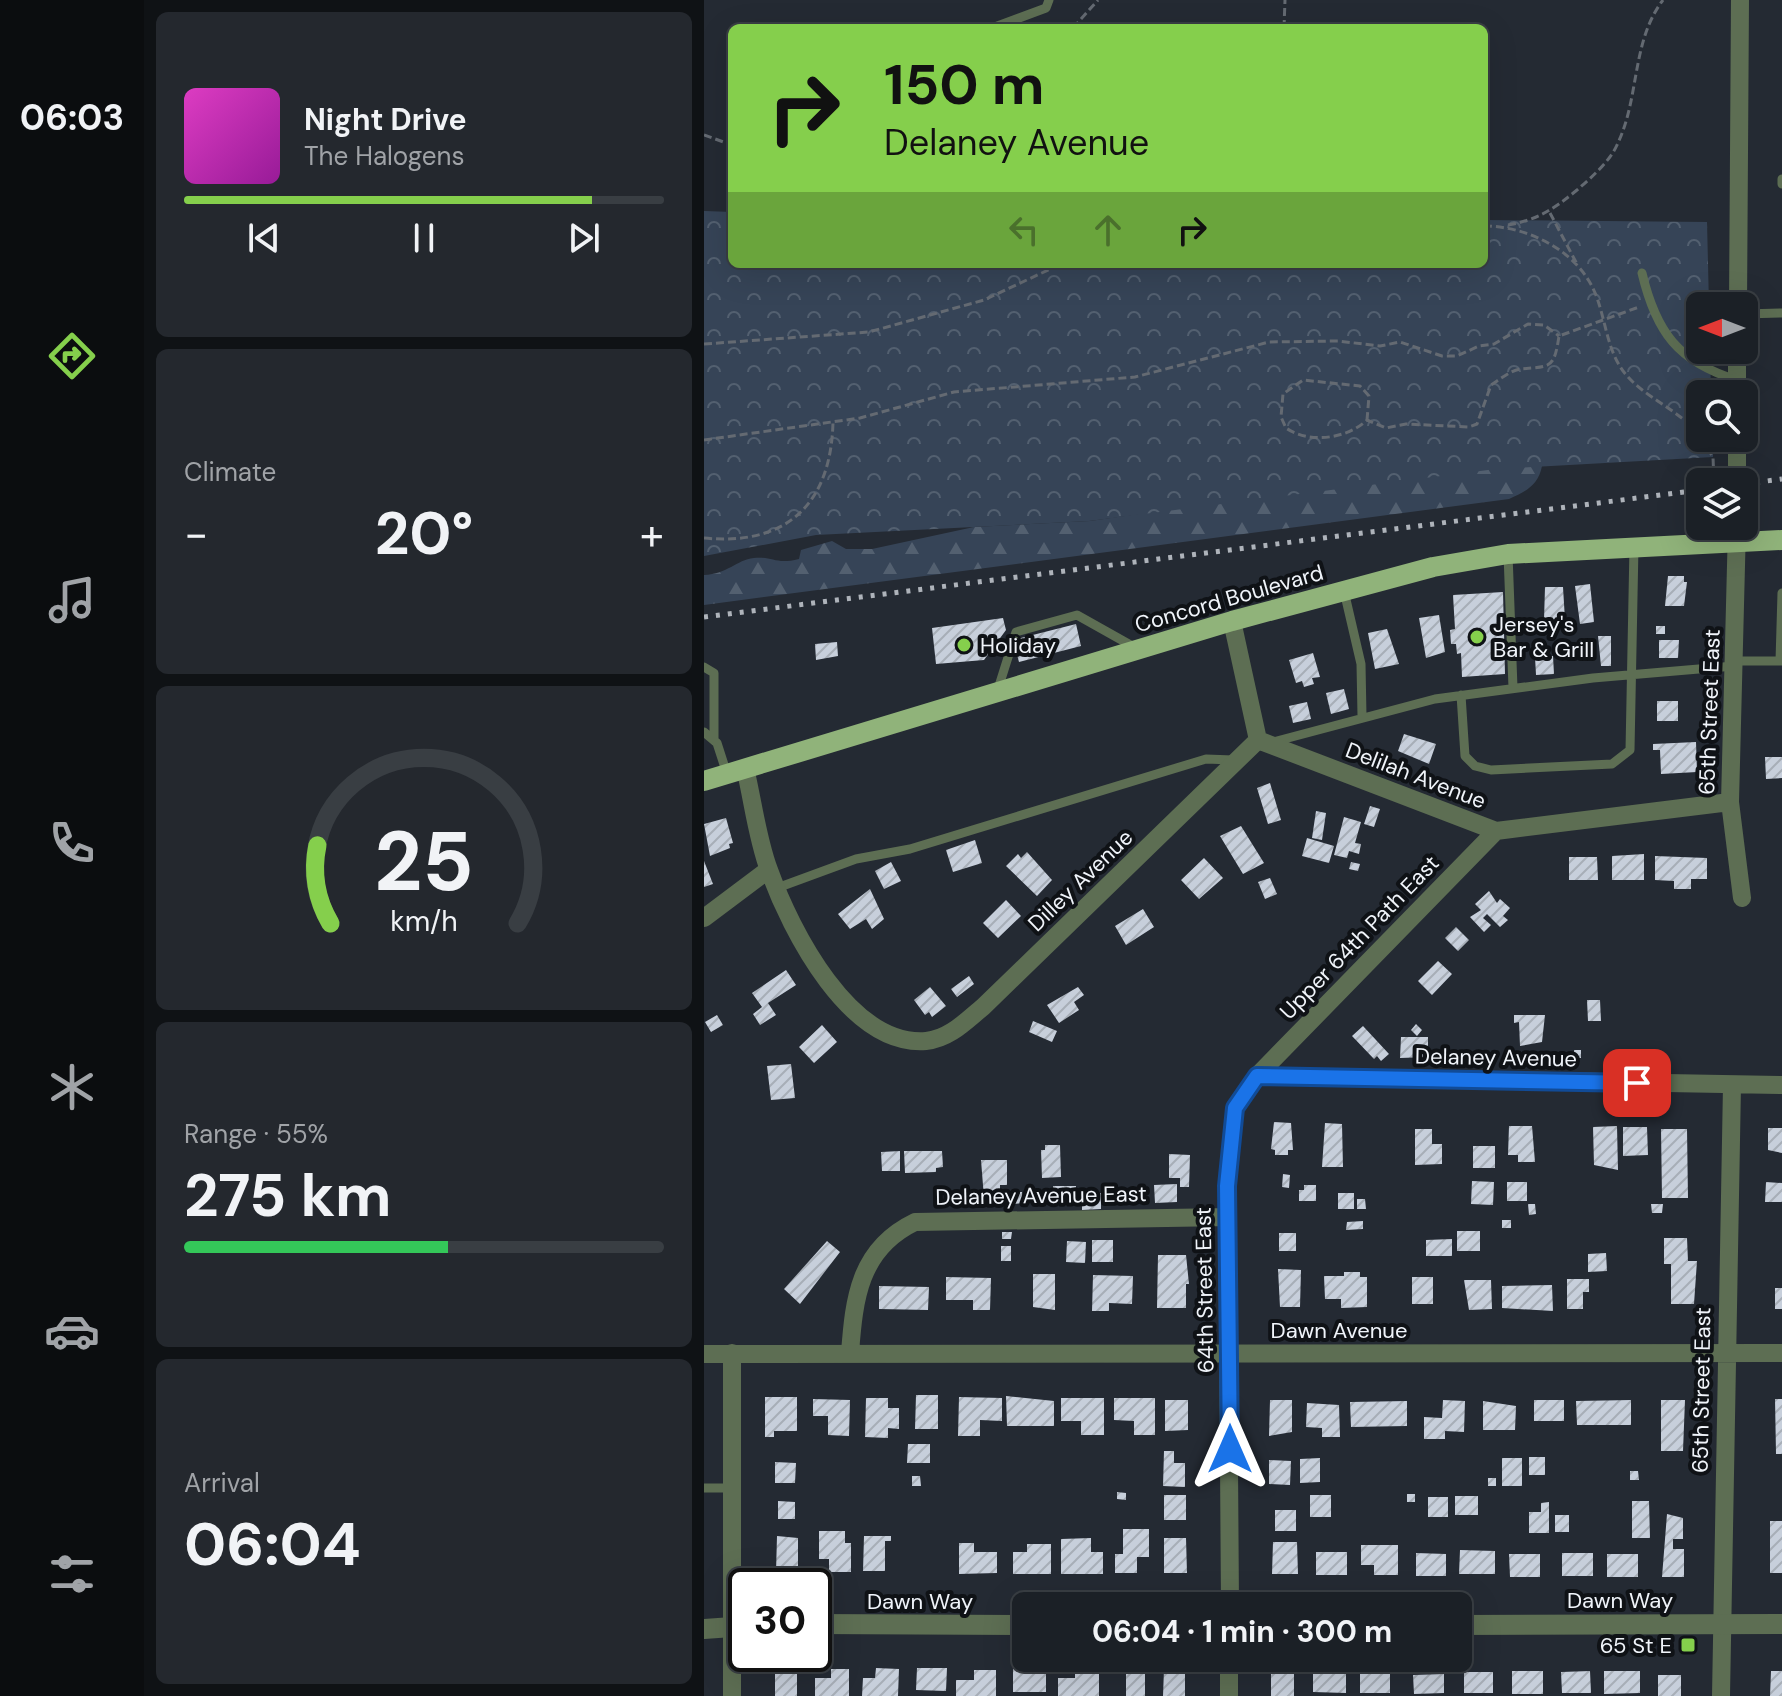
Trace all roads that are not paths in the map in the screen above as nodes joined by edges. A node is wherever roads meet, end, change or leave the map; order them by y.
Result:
1 (1049, 0) edge
2 (1740, 0) edge
3 (1003, 24) edge
4 (1642, 273) dead end
5 (1738, 292) edge
6 (1782, 313) edge
7 (1758, 314) edge
8 (1724, 380) edge
9 (1758, 536) edge
10 (1686, 539) edge
11 (1737, 540) edge
12 (1782, 540) edge
13 (1634, 546) junction
14 (1508, 554) junction
15 (1344, 591) junction
16 (1782, 593) edge
17 (1232, 621) junction
18 (1137, 649) junction
19 (1781, 661) edge
20 (1734, 664) junction
21 (704, 667) edge
22 (1631, 676) junction
23 (1513, 688) junction
24 (997, 691) junction
25 (1461, 695) junction
26 (1362, 716) junction
27 (704, 732) edge
28 (714, 739) junction
29 (1263, 742) junction
30 (1237, 761) junction
31 (736, 771) junction
32 (704, 781) edge
33 (1730, 802) junction
34 (1496, 831) junction
35 (768, 870) junction
36 (777, 888) junction
37 (1742, 898) dead end
38 (704, 918) edge
39 (1257, 1076) junction
40 (1732, 1085) junction
41 (1782, 1085) edge
42 (1227, 1217) junction
43 (732, 1353) junction
44 (850, 1353) junction
45 (1725, 1353) junction
46 (1782, 1353) edge
47 (704, 1354) edge
48 (1229, 1354) junction
49 (704, 1488) edge
50 (732, 1488) junction
51 (737, 1568) edge
52 (1230, 1592) edge
53 (1721, 1623) junction
54 (832, 1624) edge
55 (1782, 1624) edge
56 (1012, 1625) edge
57 (1472, 1625) edge
58 (728, 1627) edge
59 (704, 1629) edge
60 (735, 1672) edge
61 (1229, 1672) edge
62 (732, 1696) edge
63 (1229, 1696) edge
64 (1721, 1696) edge

1 - 3 lane
2 - 5 street
4 - 8 lane
6 - 7 lane
9 - 12 main road, Concord Boulevard
10 - 13 main road, Concord Boulevard
11 - 20 street, 65th Street East
13 - 14 main road, Concord Boulevard
13 - 22 lane
14 - 15 main road, Concord Boulevard
14 - 23 lane
15 - 17 main road, Concord Boulevard
15 - 26 lane
16 - 19 lane
17 - 18 main road, Concord Boulevard
17 - 29 street
18 - 24 main road, Concord Boulevard
18 - 24 lane
19 - 20 lane
20 - 22 lane
20 - 33 street, 65th Street East
21 - 28 lane
22 - 23 lane
22 - 25 lane
23 - 25 lane
24 - 31 main road, Concord Boulevard
25 - 26 lane
26 - 29 lane
27 - 28 lane
28 - 31 lane
29 - 30 street, Dilley Avenue
29 - 34 street, Delilah Avenue
30 - 36 lane
30 - 36 street, Dilley Avenue
31 - 32 main road, Concord Boulevard
31 - 35 street
33 - 34 street, Delilah Avenue
33 - 37 street, 65th Street East
34 - 39 street, Upper 64th Path East
35 - 36 street
35 - 38 street
39 - 40 street, Delaney Avenue
39 - 42 street, 64th Street East
40 - 41 street, Delaney Avenue
40 - 45 street, 65th Street East
42 - 44 street, Delaney Avenue East
42 - 48 street, 64th Street East
43 - 44 street, Dawn Avenue
43 - 47 street, Dawn Avenue
43 - 50 street
44 - 48 street, Dawn Avenue
45 - 46 street, Dawn Avenue
45 - 48 street, Dawn Avenue
45 - 53 street, 65th Street East
48 - 52 street, 64th Street East
49 - 50 lane
50 - 51 street
53 - 55 street, Dawn Way
53 - 57 street, Dawn Way
53 - 64 street, 65th Street East
54 - 56 street, Dawn Way
58 - 59 street
60 - 62 street
61 - 63 street

